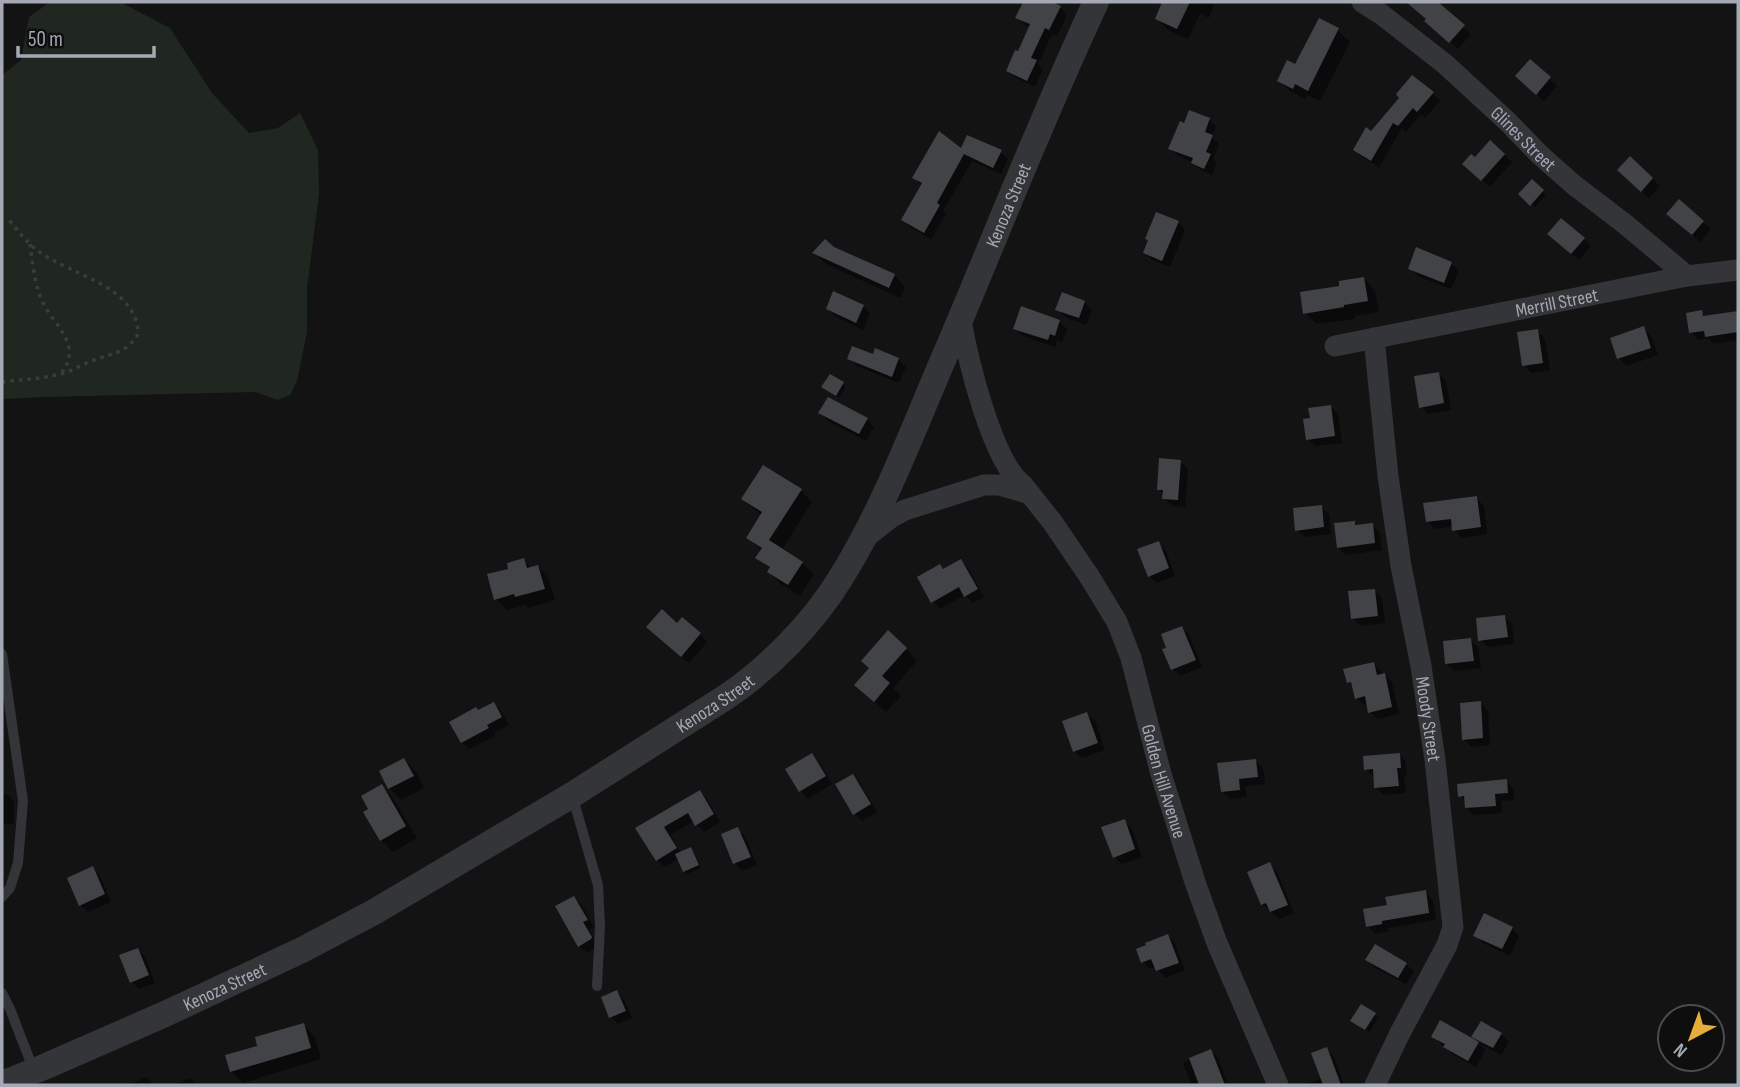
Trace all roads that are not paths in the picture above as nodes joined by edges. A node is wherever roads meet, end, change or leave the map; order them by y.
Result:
1 (1096, 2) edge
2 (1362, 2) edge
3 (1387, 8) edge
4 (1738, 270) edge
5 (1686, 276) junction
6 (961, 318) junction
7 (1374, 338) junction
8 (1335, 346) dead end
9 (1027, 492) junction
10 (862, 541) junction
11 (2, 654) edge
12 (572, 795) junction
13 (2, 897) edge
14 (597, 986) dead end
15 (2, 993) edge
16 (34, 1071) junction
17 (2, 1084) edge
18 (1278, 1085) edge
19 (1375, 1085) edge

1 - 6 street, Kenoza Street
2 - 3 street, Glines Street
3 - 5 street, Glines Street
4 - 5 street, Merrill Street
5 - 7 street, Merrill Street
6 - 9 street, Golden Hill Avenue
6 - 10 street, Kenoza Street
7 - 8 street, Merrill Street
7 - 19 street, Moody Street
9 - 10 street
9 - 18 street, Golden Hill Avenue
10 - 12 street, Kenoza Street
11 - 13 lane
12 - 14 lane
12 - 16 street, Kenoza Street
15 - 16 lane
16 - 17 street, Kenoza Street

